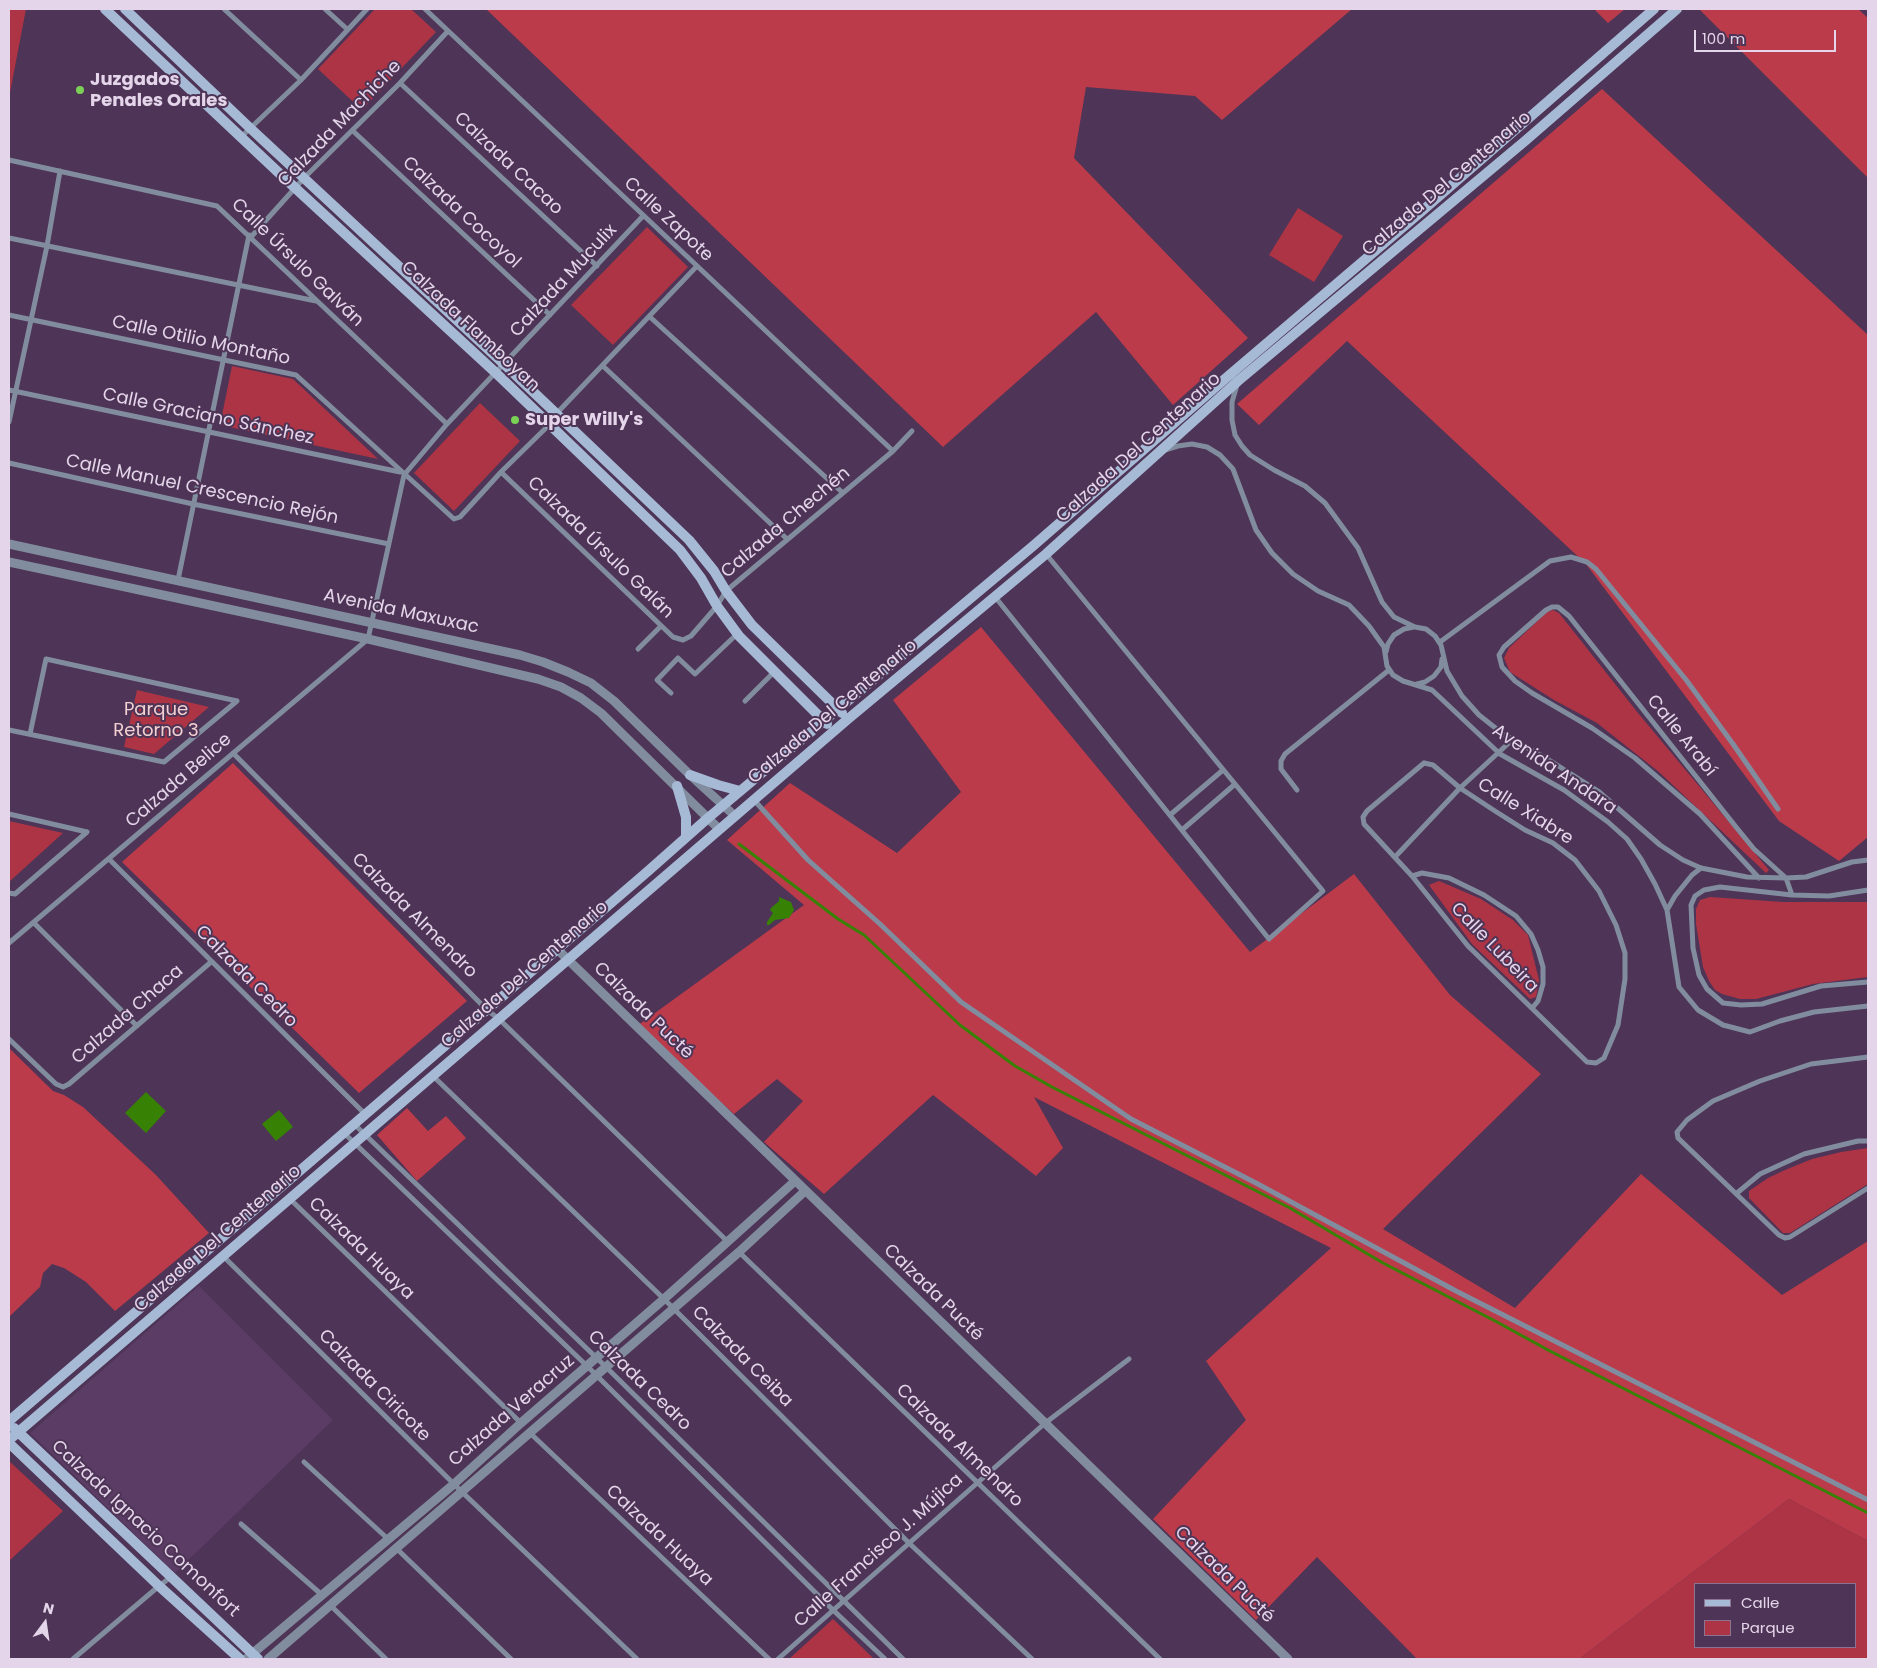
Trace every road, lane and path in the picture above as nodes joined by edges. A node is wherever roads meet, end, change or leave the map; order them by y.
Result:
1 (105, 9) edge
2 (125, 9) edge
3 (224, 9) edge
4 (325, 9) edge
5 (367, 9) edge
6 (425, 9) edge
7 (1654, 9) edge
8 (1677, 9) edge
9 (347, 29) junction
10 (448, 31) junction
11 (301, 80) junction
12 (400, 83) junction
13 (250, 128) junction
14 (353, 131) junction
15 (241, 138) junction
16 (9, 160) edge
17 (60, 171) junction
18 (304, 178) junction
19 (296, 189) junction
20 (643, 216) junction
21 (250, 236) junction
22 (9, 238) edge
23 (46, 246) junction
24 (597, 266) junction
25 (697, 266) junction
26 (238, 285) junction
27 (316, 301) junction
28 (9, 315) edge
29 (550, 315) junction
30 (650, 317) junction
31 (30, 320) junction
32 (1257, 358) junction
33 (224, 359) junction
34 (504, 364) junction
35 (603, 366) junction
36 (496, 373) junction
37 (1238, 381) junction
38 (9, 390) edge
39 (15, 391) junction
40 (556, 414) junction
41 (9, 422) edge
42 (447, 424) junction
43 (550, 424) junction
44 (912, 431) dead end
45 (208, 432) junction
46 (893, 451) junction
47 (1160, 452) junction
48 (9, 463) edge
49 (501, 472) junction
50 (403, 473) junction
51 (843, 493) junction
52 (193, 504) junction
53 (787, 539) junction
54 (9, 544) edge
55 (389, 544) junction
56 (1046, 554) junction
57 (9, 562) edge
58 (178, 580) junction
59 (726, 591) junction
60 (996, 598) junction
61 (717, 606) junction
62 (372, 622) junction
63 (661, 626) junction
64 (1415, 627) junction
65 (737, 634) junction
66 (368, 639) junction
67 (683, 640) joint
68 (1440, 642) junction
69 (638, 649) dead end
70 (1385, 655) junction
71 (1443, 656) junction
72 (1389, 670) junction
73 (775, 671) junction
74 (1414, 684) junction
75 (671, 693) dead end
76 (745, 701) dead end
77 (838, 708) junction
78 (848, 719) junction
79 (824, 720) junction
80 (637, 723) junction
81 (9, 730) edge
82 (834, 731) junction
83 (30, 734) junction
84 (624, 736) junction
85 (1512, 740) junction
86 (233, 753) junction
87 (1500, 754) junction
88 (1223, 770) junction
89 (690, 775) junction
90 (1234, 785) junction
91 (677, 786) junction
92 (1460, 788) junction
93 (1297, 790) dead end
94 (740, 791) junction
95 (753, 800) junction
96 (723, 805) junction
97 (1778, 809) dead end
98 (9, 814) edge
99 (1170, 814) junction
100 (735, 816) junction
101 (708, 818) junction
102 (1363, 818) joint
103 (719, 829) junction
104 (1182, 830) junction
105 (686, 837) junction
106 (1395, 857) junction
107 (109, 859) junction
108 (1868, 860) edge
109 (1701, 868) junction
110 (1412, 876) junction
111 (1760, 878) junction
112 (1786, 878) junction
113 (1868, 890) edge
114 (9, 893) edge
115 (1792, 895) junction
116 (1667, 910) junction
117 (34, 923) junction
118 (9, 943) edge
119 (557, 950) junction
120 (567, 960) junction
121 (211, 962) junction
122 (1868, 982) edge
123 (1868, 1006) edge
124 (1533, 1008) junction
125 (487, 1010) junction
126 (499, 1018) junction
127 (137, 1026) junction
128 (9, 1039) edge
129 (1868, 1057) edge
130 (1596, 1063) joint
131 (433, 1076) junction
132 (365, 1114) junction
133 (354, 1124) junction
134 (344, 1133) junction
135 (364, 1135) junction
136 (1868, 1141) edge
137 (355, 1142) junction
138 (795, 1182) junction
139 (1868, 1188) edge
140 (805, 1191) junction
141 (1737, 1193) junction
142 (290, 1199) junction
143 (728, 1242) junction
144 (739, 1252) junction
145 (223, 1256) junction
146 (664, 1299) junction
147 (673, 1308) junction
148 (596, 1358) junction
149 (1129, 1359) dead end
150 (588, 1366) junction
151 (606, 1367) junction
152 (596, 1374) junction
153 (9, 1422) edge
154 (520, 1423) junction
155 (1044, 1424) junction
156 (19, 1432) junction
157 (530, 1433) junction
158 (9, 1442) edge
159 (304, 1462) dead end
160 (976, 1482) junction
161 (454, 1484) junction
162 (461, 1491) junction
163 (1868, 1500) edge
164 (241, 1524) dead end
165 (388, 1539) junction
166 (909, 1543) junction
167 (396, 1548) junction
168 (171, 1577) junction
169 (159, 1586) junction
170 (322, 1595) junction
171 (843, 1601) junction
172 (331, 1606) junction
173 (833, 1610) junction
174 (252, 1657) edge
175 (73, 1659) edge
176 (240, 1659) edge
177 (268, 1659) edge
178 (386, 1659) edge
179 (511, 1659) edge
180 (637, 1659) edge
181 (769, 1659) edge
182 (778, 1659) edge
183 (884, 1659) edge
184 (903, 1659) edge
185 (1032, 1659) edge
186 (1160, 1659) edge
187 (1288, 1659) edge

1 - 15 main road, Calzada Flamboyan
2 - 13 main road, Calzada Flamboyan
3 - 11 street
4 - 9 street
5 - 9 street
6 - 10 street, Calle Zapote
7 - 32 main road, Calzada Del Centenario
8 - 32 main road, Calzada Del Centenario
9 - 11 street
10 - 12 street, Calzada Machiche
10 - 20 street, Calle Zapote
11 - 13 street
12 - 14 street, Calzada Machiche
12 - 24 street, Calzada Cacao
13 - 15 street
13 - 18 main road, Calzada Flamboyan
14 - 18 street, Calzada Machiche
14 - 29 street, Calzada Cocoyol
15 - 19 main road, Calzada Flamboyan
16 - 17 street, Calle Úrsulo Galván
17 - 21 street, Calle Úrsulo Galván
17 - 23 street
18 - 19 street, Calzada Machiche
18 - 34 main road, Calzada Flamboyan
19 - 21 street, Calzada Machiche
19 - 36 main road, Calzada Flamboyan
20 - 24 street, Calzada Muculix
20 - 25 street, Calle Zapote
21 - 26 street
21 - 27 street, Calle Úrsulo Galván
22 - 23 street
23 - 26 street
23 - 31 street
24 - 29 street, Calzada Muculix
25 - 30 street
25 - 46 street, Calle Zapote
26 - 27 street
26 - 33 street
27 - 42 street, Calle Úrsulo Galván
28 - 31 street, Calle Otilio Montaño
29 - 34 street, Calzada Muculix
30 - 35 street
30 - 51 street
31 - 33 street, Calle Otilio Montaño
31 - 39 street
32 - 37 main road, Calzada Del Centenario
32 - 77 main road, Calzada Del Centenario
33 - 45 street
33 - 50 street, Calle Otilio Montaño
34 - 36 street, Calzada Muculix
34 - 40 main road, Calzada Flamboyan
35 - 40 street
35 - 53 street
36 - 42 street
36 - 43 main road, Calzada Flamboyan
37 - 47 main road, Calzada Del Centenario
37 - 64 street
38 - 39 street, Calle Graciano Sánchez
39 - 41 street
39 - 45 street, Calle Graciano Sánchez
40 - 43 street
40 - 59 main road, Calzada Flamboyan
42 - 50 street
43 - 49 street
43 - 61 main road, Calzada Flamboyan
44 - 46 street, Calzada Chechén
45 - 50 street, Calle Graciano Sánchez
45 - 52 street
46 - 51 street, Calzada Chechén
47 - 56 main road, Calzada Del Centenario
47 - 70 street
48 - 52 street, Calle Manuel Crescencio Rejón
49 - 50 street, Calle Otilio Montaño
49 - 63 street, Calzada Úrsulo Galán
50 - 55 street
51 - 53 street, Calzada Chechén
52 - 55 street, Calle Manuel Crescencio Rejón
52 - 58 street
53 - 59 street, Calzada Chechén
54 - 58 street, Avenida Maxuxac
55 - 62 street
56 - 60 main road, Calzada Del Centenario
56 - 88 street
57 - 66 street, Avenida Maxuxac
58 - 62 street, Avenida Maxuxac
59 - 61 street, Calzada Chechén
59 - 77 main road, Calzada Flamboyan
60 - 78 main road, Calzada Del Centenario
60 - 99 street
61 - 65 main road, Calzada Flamboyan
61 - 67 street, Calzada Chechén
62 - 66 street
62 - 80 street, Avenida Maxuxac
63 - 67 street, Calzada Úrsulo Galán
63 - 69 street
64 - 68 street
64 - 70 street
65 - 73 main road, Calzada Flamboyan
65 - 75 street
66 - 84 street, Avenida Maxuxac
66 - 86 street, Calzada Belice
68 - 71 street, Avenida Andara
68 - 97 street
70 - 72 street
71 - 74 street
71 - 85 street, Avenida Andara
72 - 74 street, Avenida Andara
72 - 93 street
73 - 76 street
73 - 79 main road, Calzada Flamboyan
74 - 87 street, Avenida Andara
77 - 78 main road, Calzada Flamboyan
77 - 79 main road, Calzada Del Centenario
78 - 82 main road, Calzada Del Centenario
79 - 82 main road, Calzada Flamboyan
79 - 94 main road, Calzada Del Centenario
80 - 84 street
80 - 89 street, Avenida Maxuxac
81 - 83 street
82 - 95 main road, Calzada Del Centenario
83 - 83 street
84 - 91 street, Avenida Maxuxac
85 - 87 street
85 - 109 street, Avenida Andara
86 - 107 street, Calzada Belice
86 - 125 street, Calzada Almendro
87 - 92 street
87 - 116 street, Avenida Andara
88 - 90 street
88 - 99 street
89 - 94 main road
89 - 96 street, Avenida Maxuxac
90 - 104 street
90 - 104 street
91 - 101 street, Avenida Maxuxac
91 - 105 main road
92 - 102 street, Calle Xiabre
92 - 106 street
92 - 130 street, Calle Xiabre
94 - 96 main road, Calzada Del Centenario
95 - 100 main road, Calzada Del Centenario
95 - 163 street
96 - 100 street, Avenida Maxuxac
96 - 101 main road, Calzada Del Centenario
98 - 114 street
99 - 104 street
100 - 103 main road, Calzada Del Centenario
101 - 103 street, Avenida Maxuxac
101 - 105 main road, Calzada Del Centenario
102 - 106 street, Calle Lubeira
103 - 120 main road, Calzada Del Centenario
105 - 119 main road, Calzada Del Centenario
106 - 110 street, Calle Lubeira
107 - 117 street, Calzada Belice
107 - 121 street, Calzada Cedro
108 - 112 street, Avenida Andara
109 - 111 street, Avenida Andara
109 - 116 street
110 - 124 street, Calle Lubeira
110 - 124 street
111 - 112 street, Avenida Andara
111 - 112 street, Calle Arabí
112 - 115 street
113 - 115 street
115 - 122 street
116 - 123 street, Avenida Andara
117 - 118 street, Calzada Belice
117 - 127 street
119 - 120 street, Calzada Pucté
119 - 125 main road, Calzada Del Centenario
120 - 126 main road, Calzada Del Centenario
120 - 138 street, Calzada Pucté
121 - 127 street, Calzada Chaca
121 - 132 street, Calzada Cedro
124 - 130 street, Calle Lubeira
125 - 126 street, Calzada Almendro
125 - 132 main road, Calzada Del Centenario
126 - 131 main road, Calzada Del Centenario
126 - 143 street, Calzada Almendro
127 - 128 street, Calzada Chaca
129 - 141 street
131 - 135 main road, Calzada Del Centenario
131 - 146 street, Calzada Ceiba
132 - 133 main road, Calzada Del Centenario
133 - 134 main road, Calzada Del Centenario
133 - 135 street, Calzada Cedro
134 - 137 street, Calzada Cedro
134 - 153 main road, Calzada Del Centenario
135 - 137 main road, Calzada Del Centenario
135 - 148 street, Calzada Cedro
136 - 141 street
137 - 142 main road, Calzada Del Centenario
137 - 150 street, Calzada Cedro
138 - 140 street, Calzada Pucté
138 - 143 street, Calzada Veracruz
139 - 141 street
140 - 144 street, Calzada Veracruz
140 - 155 street, Calzada Pucté
142 - 145 main road, Calzada Del Centenario
142 - 154 street, Calzada Huaya
143 - 146 street, Calzada Veracruz
144 - 147 street, Calzada Veracruz
144 - 160 street, Calzada Almendro
145 - 156 main road, Calzada Del Centenario
145 - 161 street, Calzada Ciricote
146 - 147 street, Calzada Ceiba
146 - 148 street, Calzada Veracruz
147 - 151 street, Calzada Veracruz
147 - 166 street, Calzada Ceiba
148 - 150 street, Calzada Veracruz
148 - 151 street, Calzada Cedro
149 - 155 street, Calle Francisco J. Mújica
150 - 152 street, Calzada Cedro
150 - 154 street, Calzada Veracruz
151 - 152 street, Calzada Veracruz
151 - 171 street, Calzada Cedro
152 - 157 street, Calzada Veracruz
152 - 173 street, Calzada Cedro
153 - 156 main road, Calzada Ignacio Comonfort
154 - 161 street, Calzada Veracruz
155 - 160 street, Calle Francisco J. Mújica
155 - 187 street, Calzada Pucté
156 - 158 main road, Calzada Del Centenario
156 - 168 main road, Calzada Ignacio Comonfort
157 - 162 street, Calzada Veracruz
157 - 181 street, Calzada Huaya
158 - 169 main road, Calzada Ignacio Comonfort
159 - 165 street
160 - 166 street, Calle Francisco J. Mújica
160 - 186 street, Calzada Almendro
161 - 162 street, Calzada Ciricote
161 - 165 street, Calzada Veracruz
162 - 167 street, Calzada Veracruz
162 - 180 street, Calzada Ciricote
164 - 170 street
165 - 170 street, Calzada Veracruz
166 - 171 street, Calle Francisco J. Mújica
166 - 185 street, Calzada Ceiba
167 - 172 street, Calzada Veracruz
167 - 179 street
168 - 169 street
168 - 174 main road, Calzada Ignacio Comonfort
169 - 175 street
169 - 176 main road, Calzada Ignacio Comonfort
170 - 174 street, Calzada Veracruz
171 - 173 street, Calle Francisco J. Mújica
171 - 184 street, Calzada Cedro
172 - 177 street, Calzada Veracruz
172 - 178 street
173 - 182 street, Calle Francisco J. Mújica
173 - 183 street, Calzada Cedro

